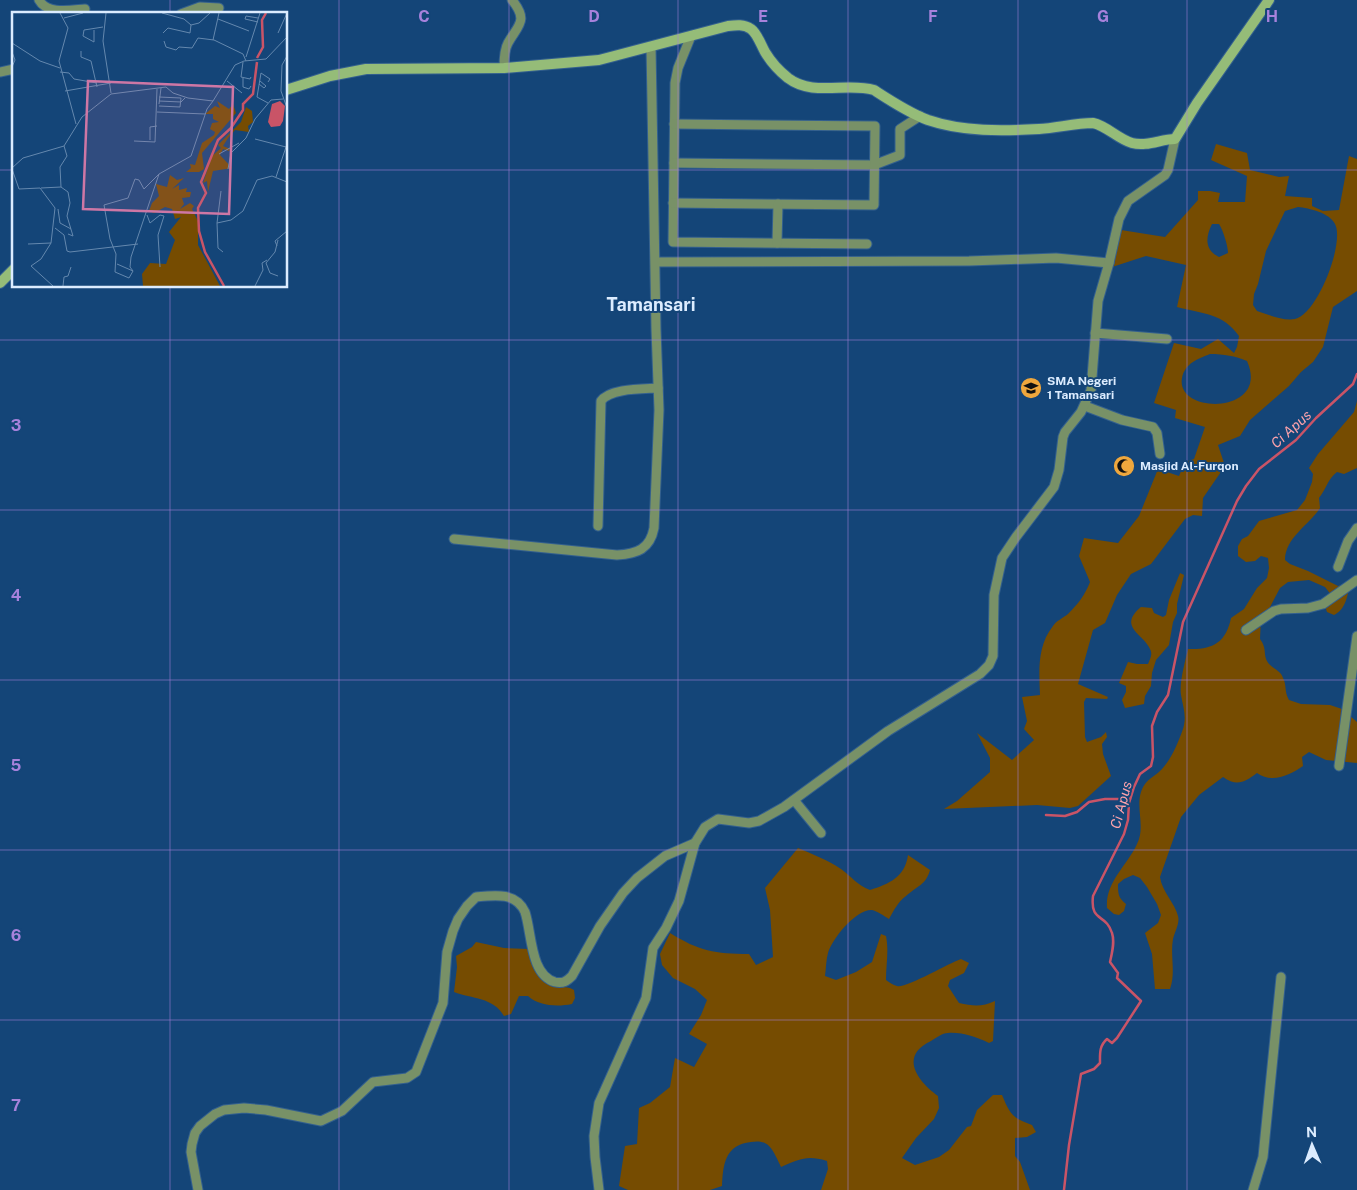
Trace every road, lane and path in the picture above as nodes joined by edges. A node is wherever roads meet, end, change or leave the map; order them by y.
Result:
1 (39, 0) edge
2 (512, 0) edge
3 (1269, 0) edge
4 (219, 7) edge
5 (85, 8) edge
6 (186, 12) edge
7 (691, 36) junction
8 (651, 47) junction
9 (504, 68) junction
10 (288, 89) edge
11 (920, 116) junction
12 (674, 124) junction
13 (1176, 139) junction
14 (674, 163) junction
15 (874, 166) junction
16 (673, 203) junction
17 (778, 204) junction
18 (778, 243) junction
19 (867, 244) dead end
20 (656, 262) junction
21 (1109, 263) junction
22 (12, 271) edge
23 (0, 283) edge
24 (1095, 333) junction
25 (1167, 339) dead end
26 (658, 388) junction
27 (1085, 406) junction
28 (1160, 454) dead end
29 (598, 526) dead end
30 (1357, 528) edge
31 (454, 539) dead end
32 (1338, 568) dead end
33 (1357, 580) edge
34 (1246, 630) dead end
35 (1357, 636) edge
36 (1339, 766) dead end
37 (794, 800) junction
38 (821, 833) dead end
39 (695, 843) junction
40 (1281, 977) dead end
41 (198, 1190) edge
42 (599, 1190) edge
43 (1253, 1190) edge

1 - 5 street
2 - 9 street
3 - 13 main road
4 - 6 street
7 - 8 main road
7 - 11 main road
7 - 12 street
8 - 9 main road
8 - 20 street
9 - 10 main road
11 - 13 main road
11 - 15 street
12 - 14 street
12 - 15 street
13 - 21 street
14 - 15 street
14 - 16 street
15 - 17 street
16 - 17 street
16 - 18 street
17 - 18 street
18 - 19 street
20 - 21 street
20 - 26 street
21 - 24 street
22 - 23 main road
24 - 25 street
24 - 27 street
26 - 29 street
26 - 31 street
27 - 28 street
27 - 37 street
30 - 32 street
33 - 34 street
35 - 36 street
37 - 38 street
37 - 39 street
39 - 41 street
39 - 42 street
40 - 43 street

